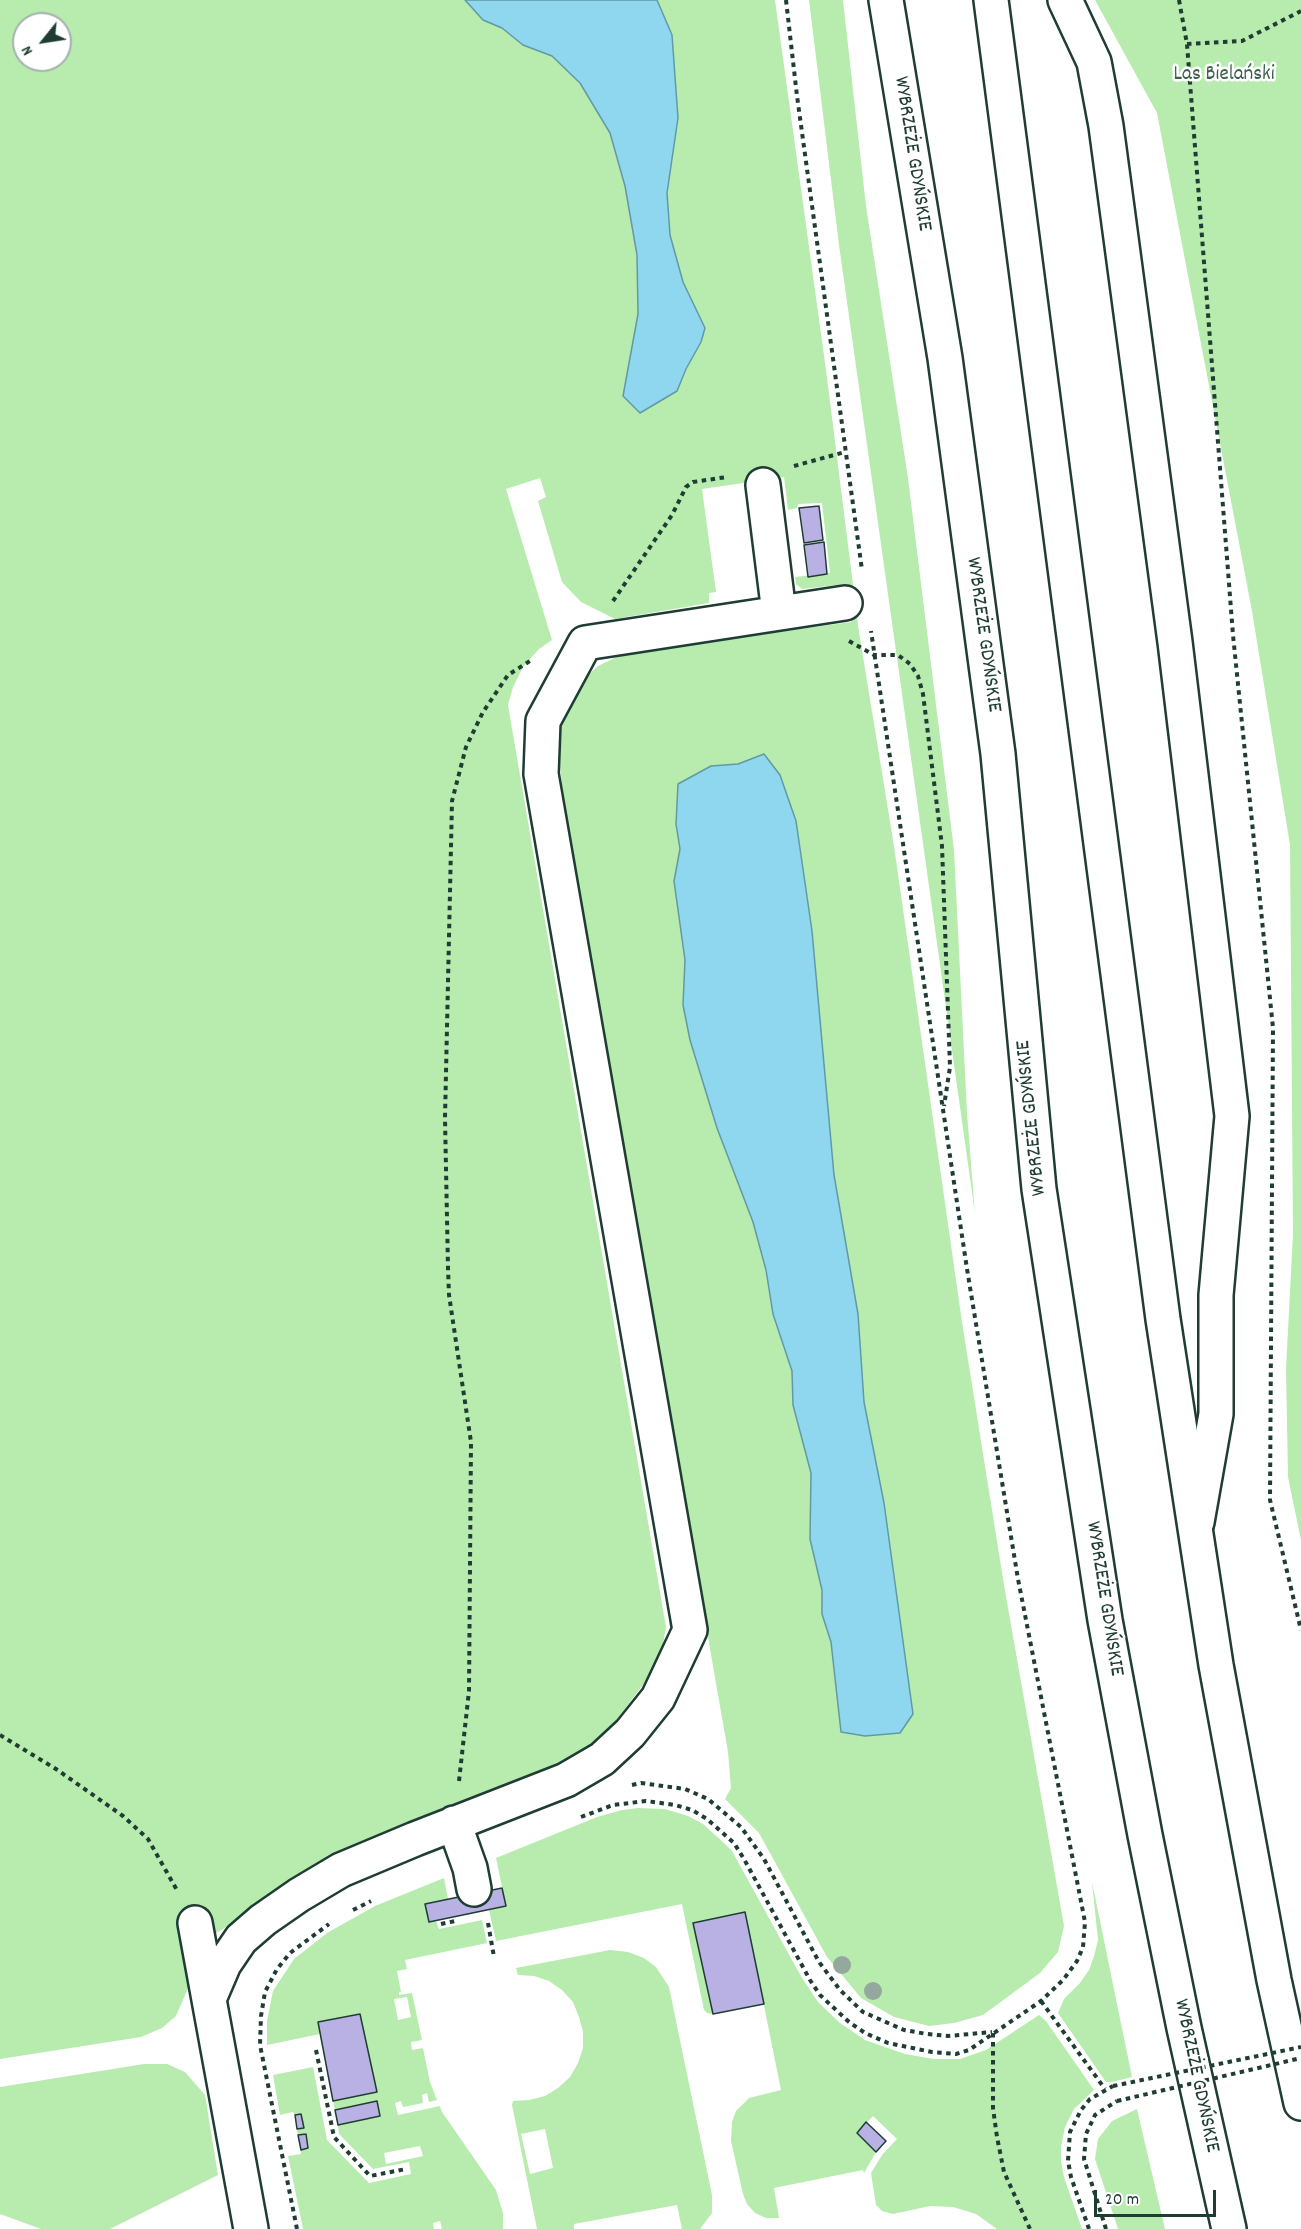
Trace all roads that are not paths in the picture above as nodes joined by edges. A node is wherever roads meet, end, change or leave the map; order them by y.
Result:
1 (886, 0) edge
2 (991, 0) edge
3 (1065, 0) edge
4 (750, 480) road end
5 (857, 612) road end
6 (779, 613) junction
7 (1195, 1530) junction
8 (454, 1823) junction
9 (474, 1889) dead end
10 (195, 1923) road end
11 (209, 1999) junction
12 (1298, 2072) edge
13 (1228, 2227) edge
14 (251, 2229) edge

1 - 13 main road, WYBRZEŻE GDYŃSKIE
2 - 7 main road
3 - 7 main road
4 - 6 main road
5 - 6 main road
6 - 8 main road
7 - 12 main road
8 - 9 main road
8 - 11 main road
10 - 11 main road
11 - 14 main road

